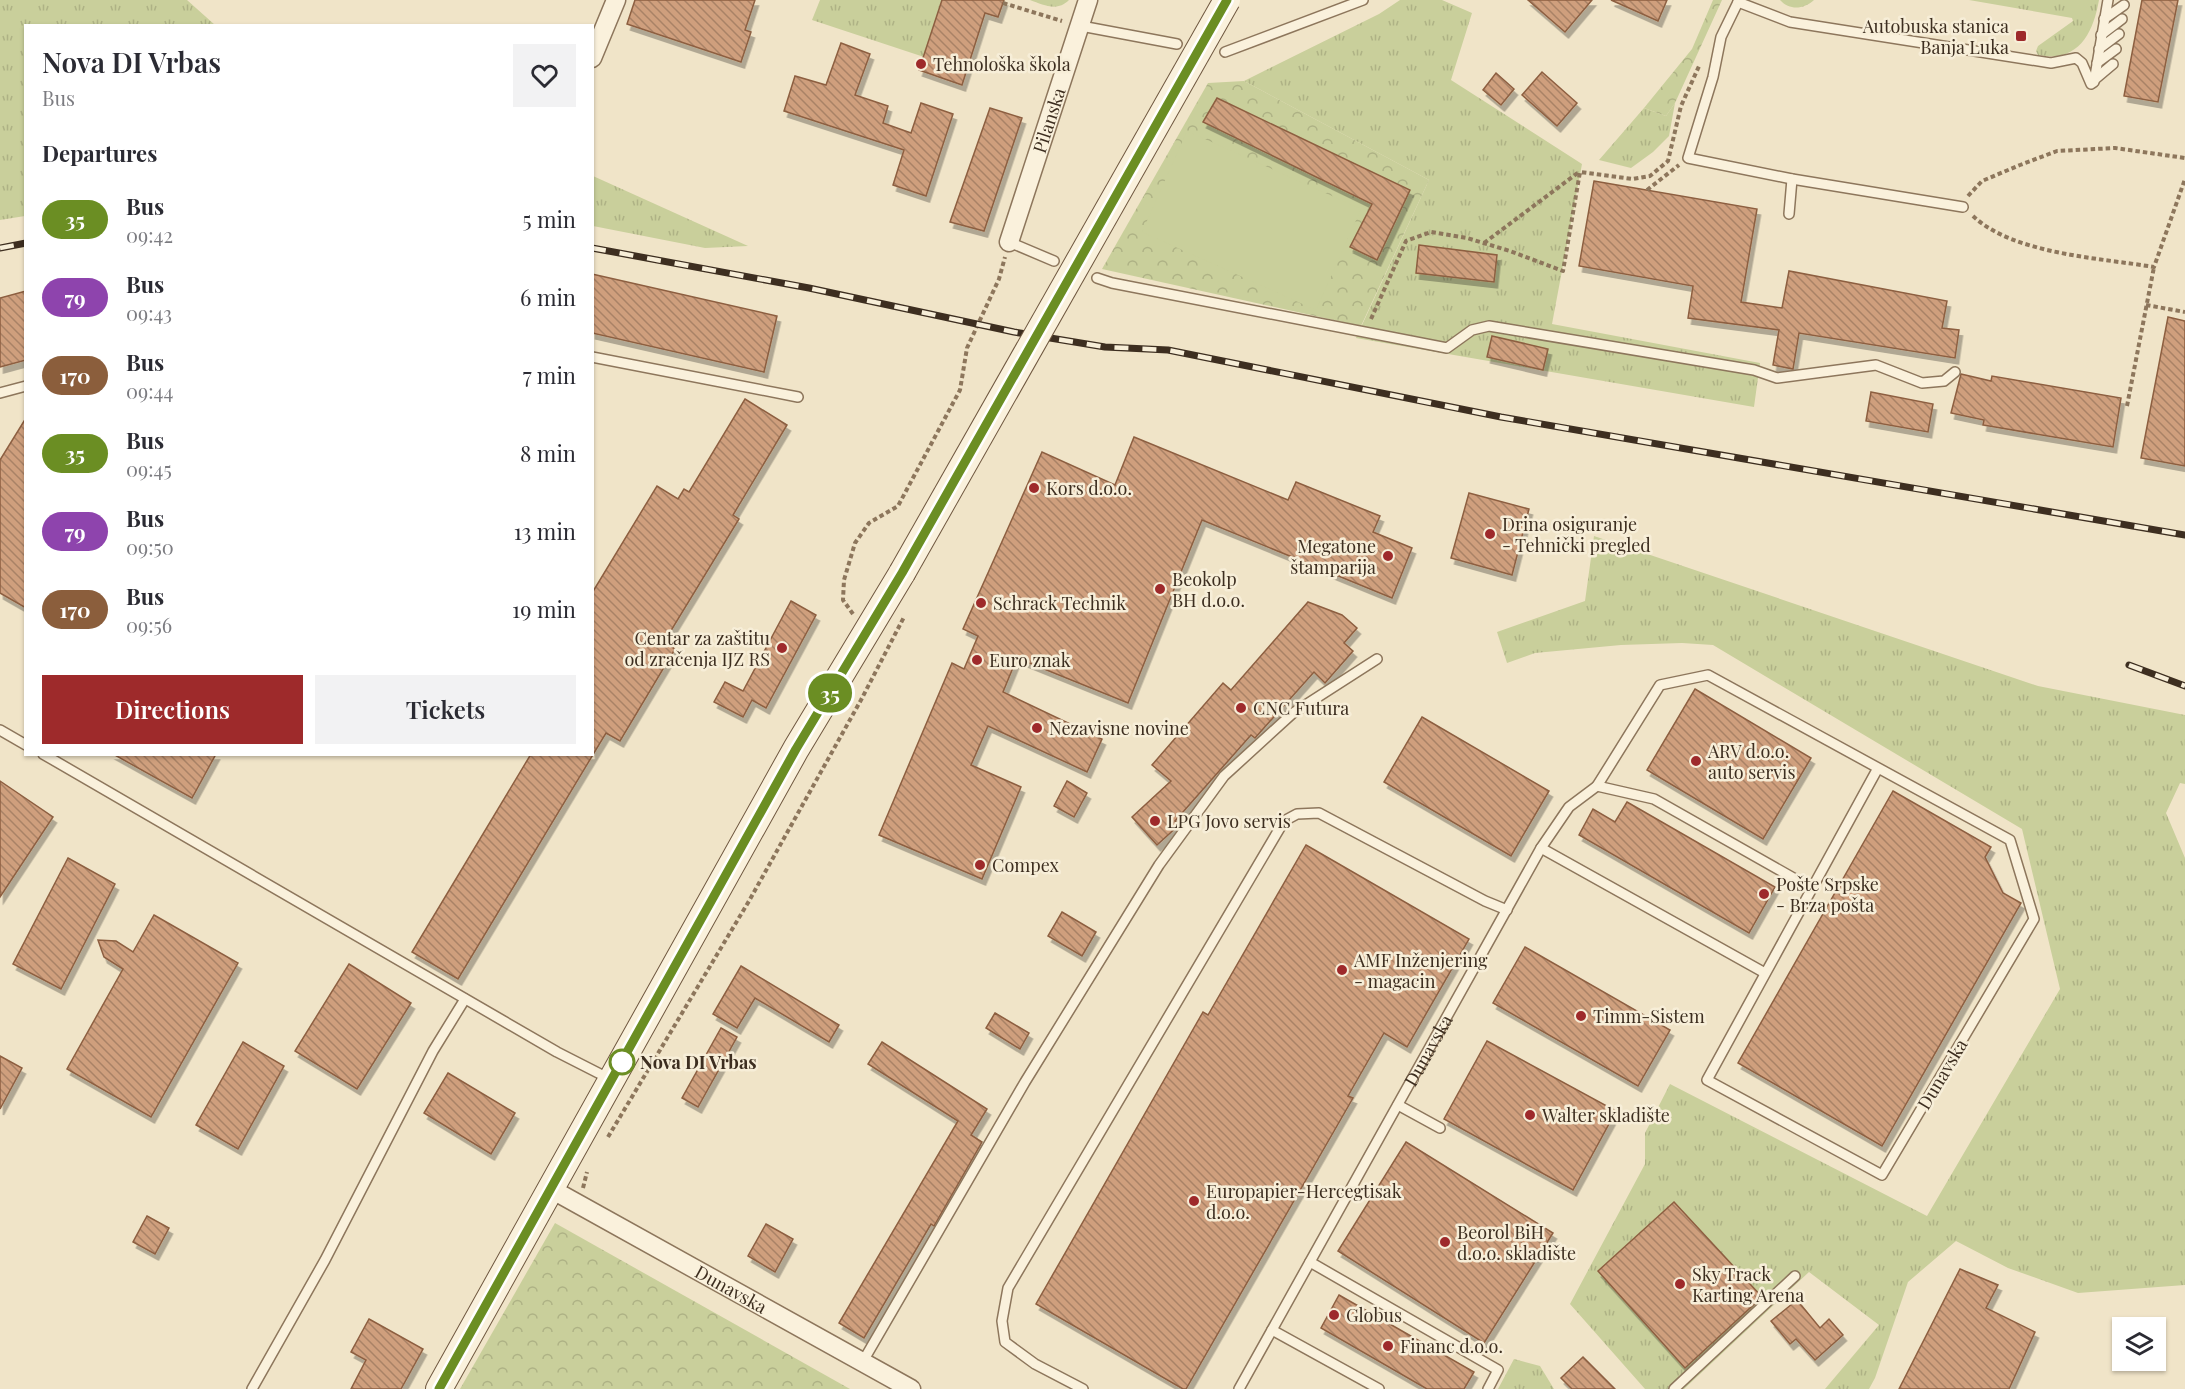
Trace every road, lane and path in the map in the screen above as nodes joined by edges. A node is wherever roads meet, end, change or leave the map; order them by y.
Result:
1 (616, 0) edge
2 (1088, 0) edge
3 (1227, 0) edge
4 (1364, 0) edge
5 (1738, 1) edge
6 (2109, 2) edge
7 (1003, 3) dead end
8 (2124, 5) dead end
9 (2104, 19) junction
10 (2122, 19) dead end
11 (1081, 26) junction
12 (2119, 34) dead end
13 (2101, 35) junction
14 (1177, 44) dead end
15 (2099, 49) junction
16 (2116, 49) dead end
17 (1225, 52) dead end
18 (594, 53) edge
19 (1704, 54) dead end
20 (2097, 63) junction
21 (2113, 64) dead end
22 (2094, 80) junction
23 (1688, 158) junction
24 (2185, 158) edge
25 (1580, 172) junction
26 (1792, 179) junction
27 (2185, 179) edge
28 (1647, 190) dead end
29 (1963, 207) junction
30 (1789, 214) dead end
31 (1009, 242) junction
32 (1484, 243) junction
33 (1054, 261) dead end
34 (2154, 267) junction
35 (1097, 278) dead end
36 (2146, 305) junction
37 (2185, 312) edge
38 (1365, 332) junction
39 (594, 357) edge
40 (1955, 372) dead end
41 (24, 387) edge
42 (0, 393) edge
43 (798, 397) dead end
44 (2127, 406) dead end
45 (853, 614) dead end
46 (904, 616) dead end
47 (1377, 659) dead end
48 (0, 730) edge
49 (24, 743) edge
50 (46, 756) edge
51 (1878, 768) junction
52 (1597, 786) junction
53 (1541, 848) junction
54 (1811, 888) junction
55 (1507, 909) junction
56 (1765, 974) junction
57 (465, 999) junction
58 (612, 1080) junction
59 (1398, 1105) junction
60 (1440, 1128) dead end
61 (604, 1143) dead end
62 (592, 1163) dead end
63 (551, 1189) junction
64 (583, 1207) junction
65 (1310, 1262) junction
66 (1795, 1276) dead end
67 (1272, 1330) junction
68 (862, 1363) junction
69 (252, 1389) edge
70 (439, 1389) edge
71 (911, 1389) edge
72 (1083, 1389) edge
73 (1239, 1389) edge
74 (1379, 1389) edge
75 (1488, 1389) edge
76 (1674, 1389) edge

1 - 18 street
2 - 11 street, Pilanska
3 - 58 street, bridge
4 - 17 lane
5 - 22 lane
5 - 23 lane
6 - 9 lane
7 - 11 path
8 - 9 lane
9 - 13 lane
10 - 13 lane
11 - 14 lane
11 - 31 street, Pilanska
12 - 15 lane
13 - 15 lane
15 - 20 lane
16 - 20 lane
19 - 25 path
20 - 22 lane
21 - 22 lane
23 - 26 lane
23 - 28 path
24 - 29 path
25 - 32 path
25 - 32 path
26 - 29 lane
26 - 30 lane
27 - 34 path
29 - 34 path
31 - 33 lane
31 - 45 path
32 - 38 path
34 - 36 path
35 - 38 lane
36 - 37 path
36 - 44 path
38 - 40 lane
39 - 43 lane
41 - 42 lane
46 - 61 path
47 - 68 lane
48 - 49 lane
50 - 57 lane
51 - 52 lane, Dunavska
51 - 54 lane, Dunavska
51 - 56 lane, Dunavska
52 - 53 lane, Dunavska
52 - 54 lane
53 - 55 lane, Dunavska
53 - 56 lane
54 - 56 lane, Dunavska
55 - 59 lane, Dunavska
55 - 72 lane
57 - 58 lane
57 - 69 lane
58 - 63 street
59 - 60 lane, Dunavska
59 - 65 lane, Dunavska
62 - 64 path
63 - 64 street, Dunavska
63 - 70 street
64 - 68 street, Dunavska
65 - 67 lane, Dunavska
65 - 75 lane
66 - 76 lane
67 - 73 lane, Dunavska
67 - 74 lane
68 - 71 street, Dunavska

